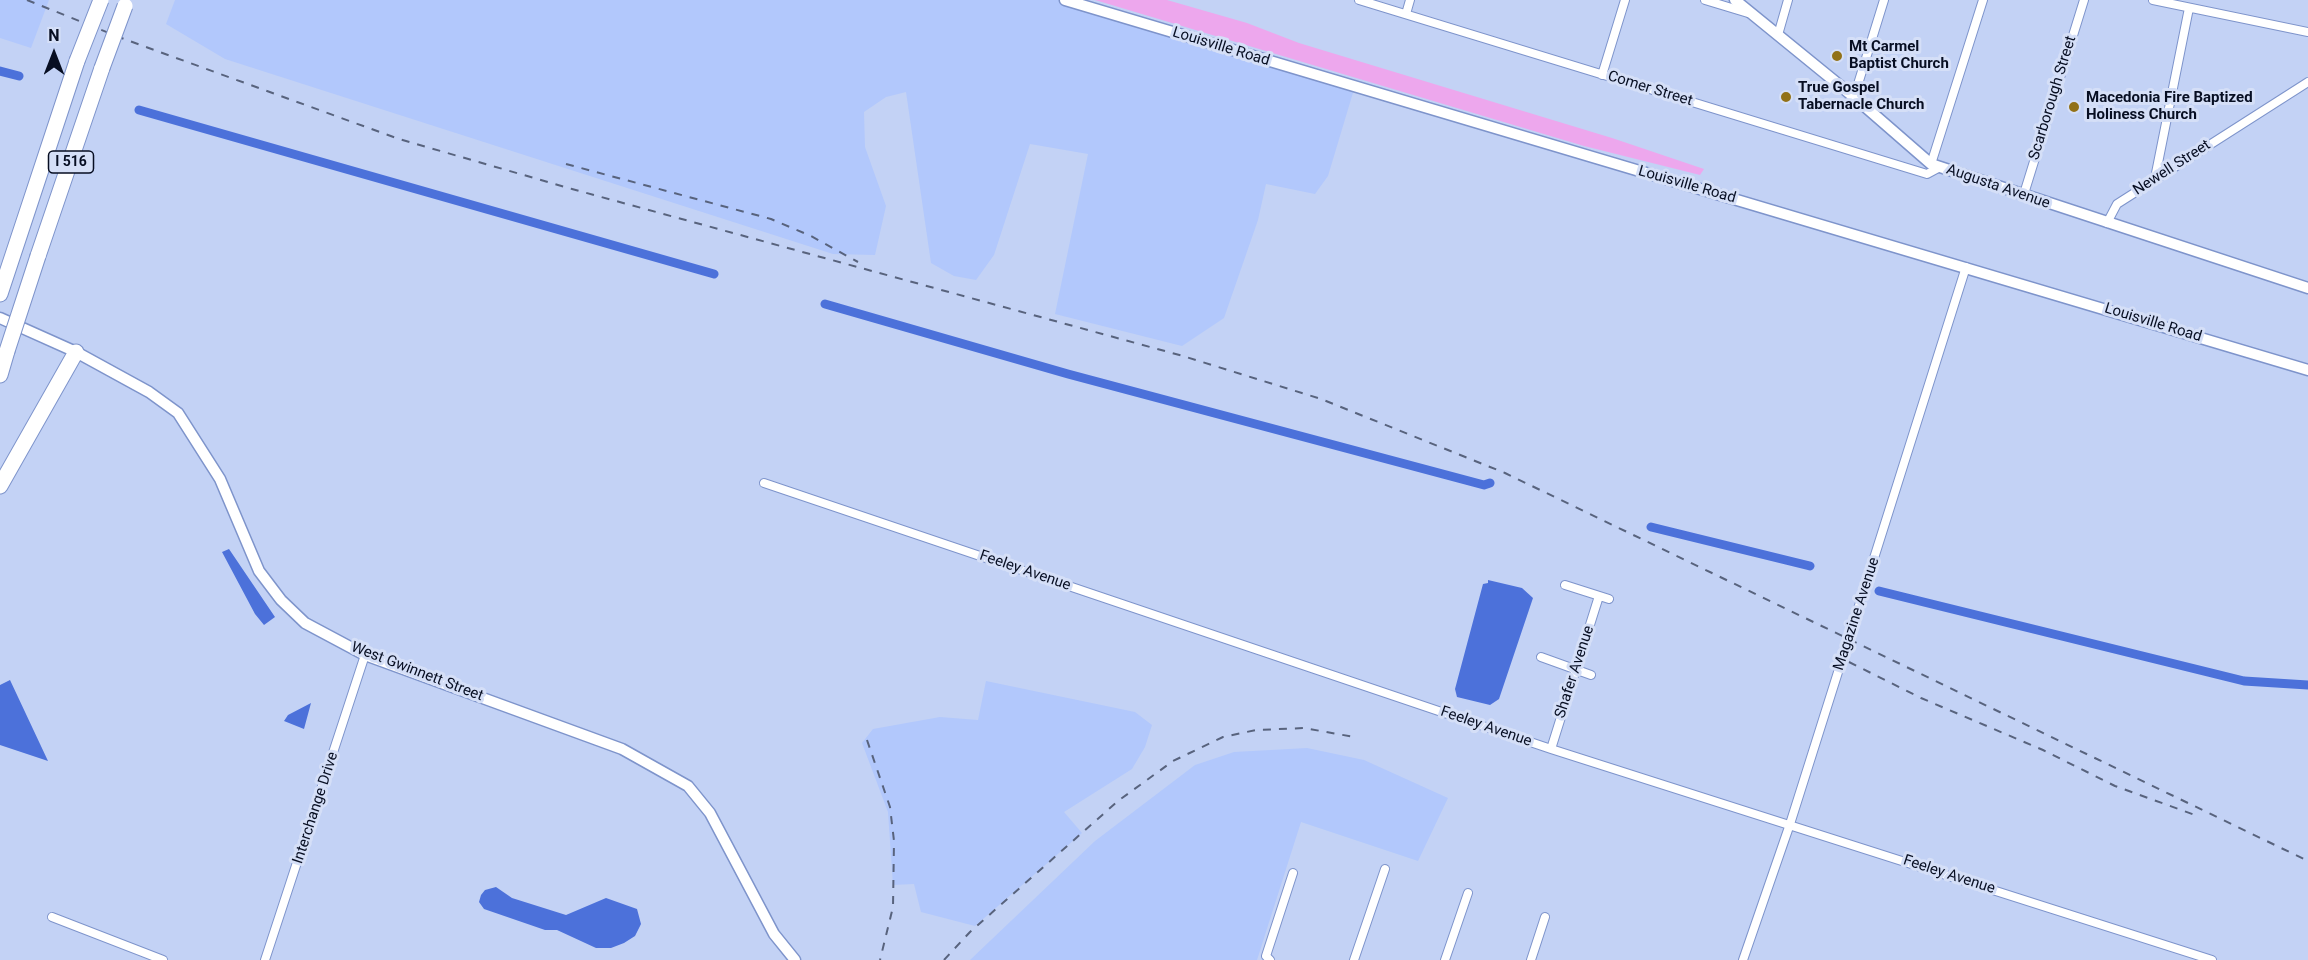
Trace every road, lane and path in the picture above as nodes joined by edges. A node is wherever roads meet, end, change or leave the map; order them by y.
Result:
1 (101, 0) edge
2 (1065, 0) edge
3 (1359, 0) edge
4 (1410, 0) edge
5 (1625, 0) edge
6 (1705, 0) edge
7 (1735, 0) edge
8 (1788, 0) edge
9 (1884, 0) edge
10 (1983, 0) edge
11 (2084, 0) edge
12 (2153, 0) edge
13 (126, 3) edge
14 (2189, 8) junction
15 (1406, 14) junction
16 (1751, 14) junction
17 (2308, 32) edge
18 (1778, 35) junction
19 (1602, 75) junction
20 (2308, 82) edge
21 (1854, 97) junction
22 (1936, 166) junction
23 (2155, 178) junction
24 (2023, 197) junction
25 (2107, 223) junction
26 (1966, 267) junction
27 (2308, 288) edge
28 (0, 294) edge
29 (0, 318) edge
30 (76, 352) junction
31 (2308, 370) edge
32 (0, 375) edge
33 (764, 483) dead end
34 (0, 486) edge
35 (1565, 585) dead end
36 (1599, 596) junction
37 (1609, 599) dead end
38 (365, 655) junction
39 (1541, 657) dead end
40 (1576, 669) junction
41 (1591, 675) dead end
42 (1551, 749) junction
43 (1790, 824) junction
44 (1385, 869) dead end
45 (1293, 873) dead end
46 (1468, 893) dead end
47 (52, 917) dead end
48 (1545, 917) dead end
49 (1268, 958) edge
50 (163, 960) edge
51 (265, 960) edge
52 (795, 960) edge
53 (1354, 960) edge
54 (1445, 960) edge
55 (1531, 960) edge
56 (1743, 960) edge
57 (2211, 960) edge

1 - 28 highway, I 516, bridge
2 - 26 main road, Louisville Road
3 - 15 street, Comer Street
4 - 15 street
5 - 19 street
6 - 16 street
7 - 16 main road, Augusta Avenue
8 - 18 street
9 - 21 street
10 - 22 street
11 - 24 street, Scarborough Street
12 - 14 street
13 - 32 highway, I 516, bridge
14 - 17 street
14 - 23 street
15 - 19 street, Comer Street
16 - 18 main road, Augusta Avenue
18 - 21 main road, Augusta Avenue
19 - 22 street, Comer Street
20 - 23 street, Newell Street
21 - 22 main road, Augusta Avenue
22 - 24 main road, Augusta Avenue
23 - 25 street, Newell Street
24 - 25 main road, Augusta Avenue
25 - 27 main road, Augusta Avenue
26 - 31 main road, Louisville Road
26 - 43 street, Magazine Avenue
29 - 30 main road, West Gwinnett Street
30 - 34 highway
30 - 38 main road, West Gwinnett Street
33 - 42 street, Feeley Avenue
35 - 36 street
36 - 37 street
36 - 40 street, Shafer Avenue
38 - 51 street, Interchange Drive
38 - 52 main road, West Gwinnett Street
39 - 40 street
40 - 41 street
40 - 42 street, Shafer Avenue
42 - 43 street, Feeley Avenue
43 - 56 street, Magazine Avenue
43 - 57 street, Feeley Avenue
44 - 53 street
45 - 49 street
46 - 54 street
47 - 50 street
48 - 55 street

